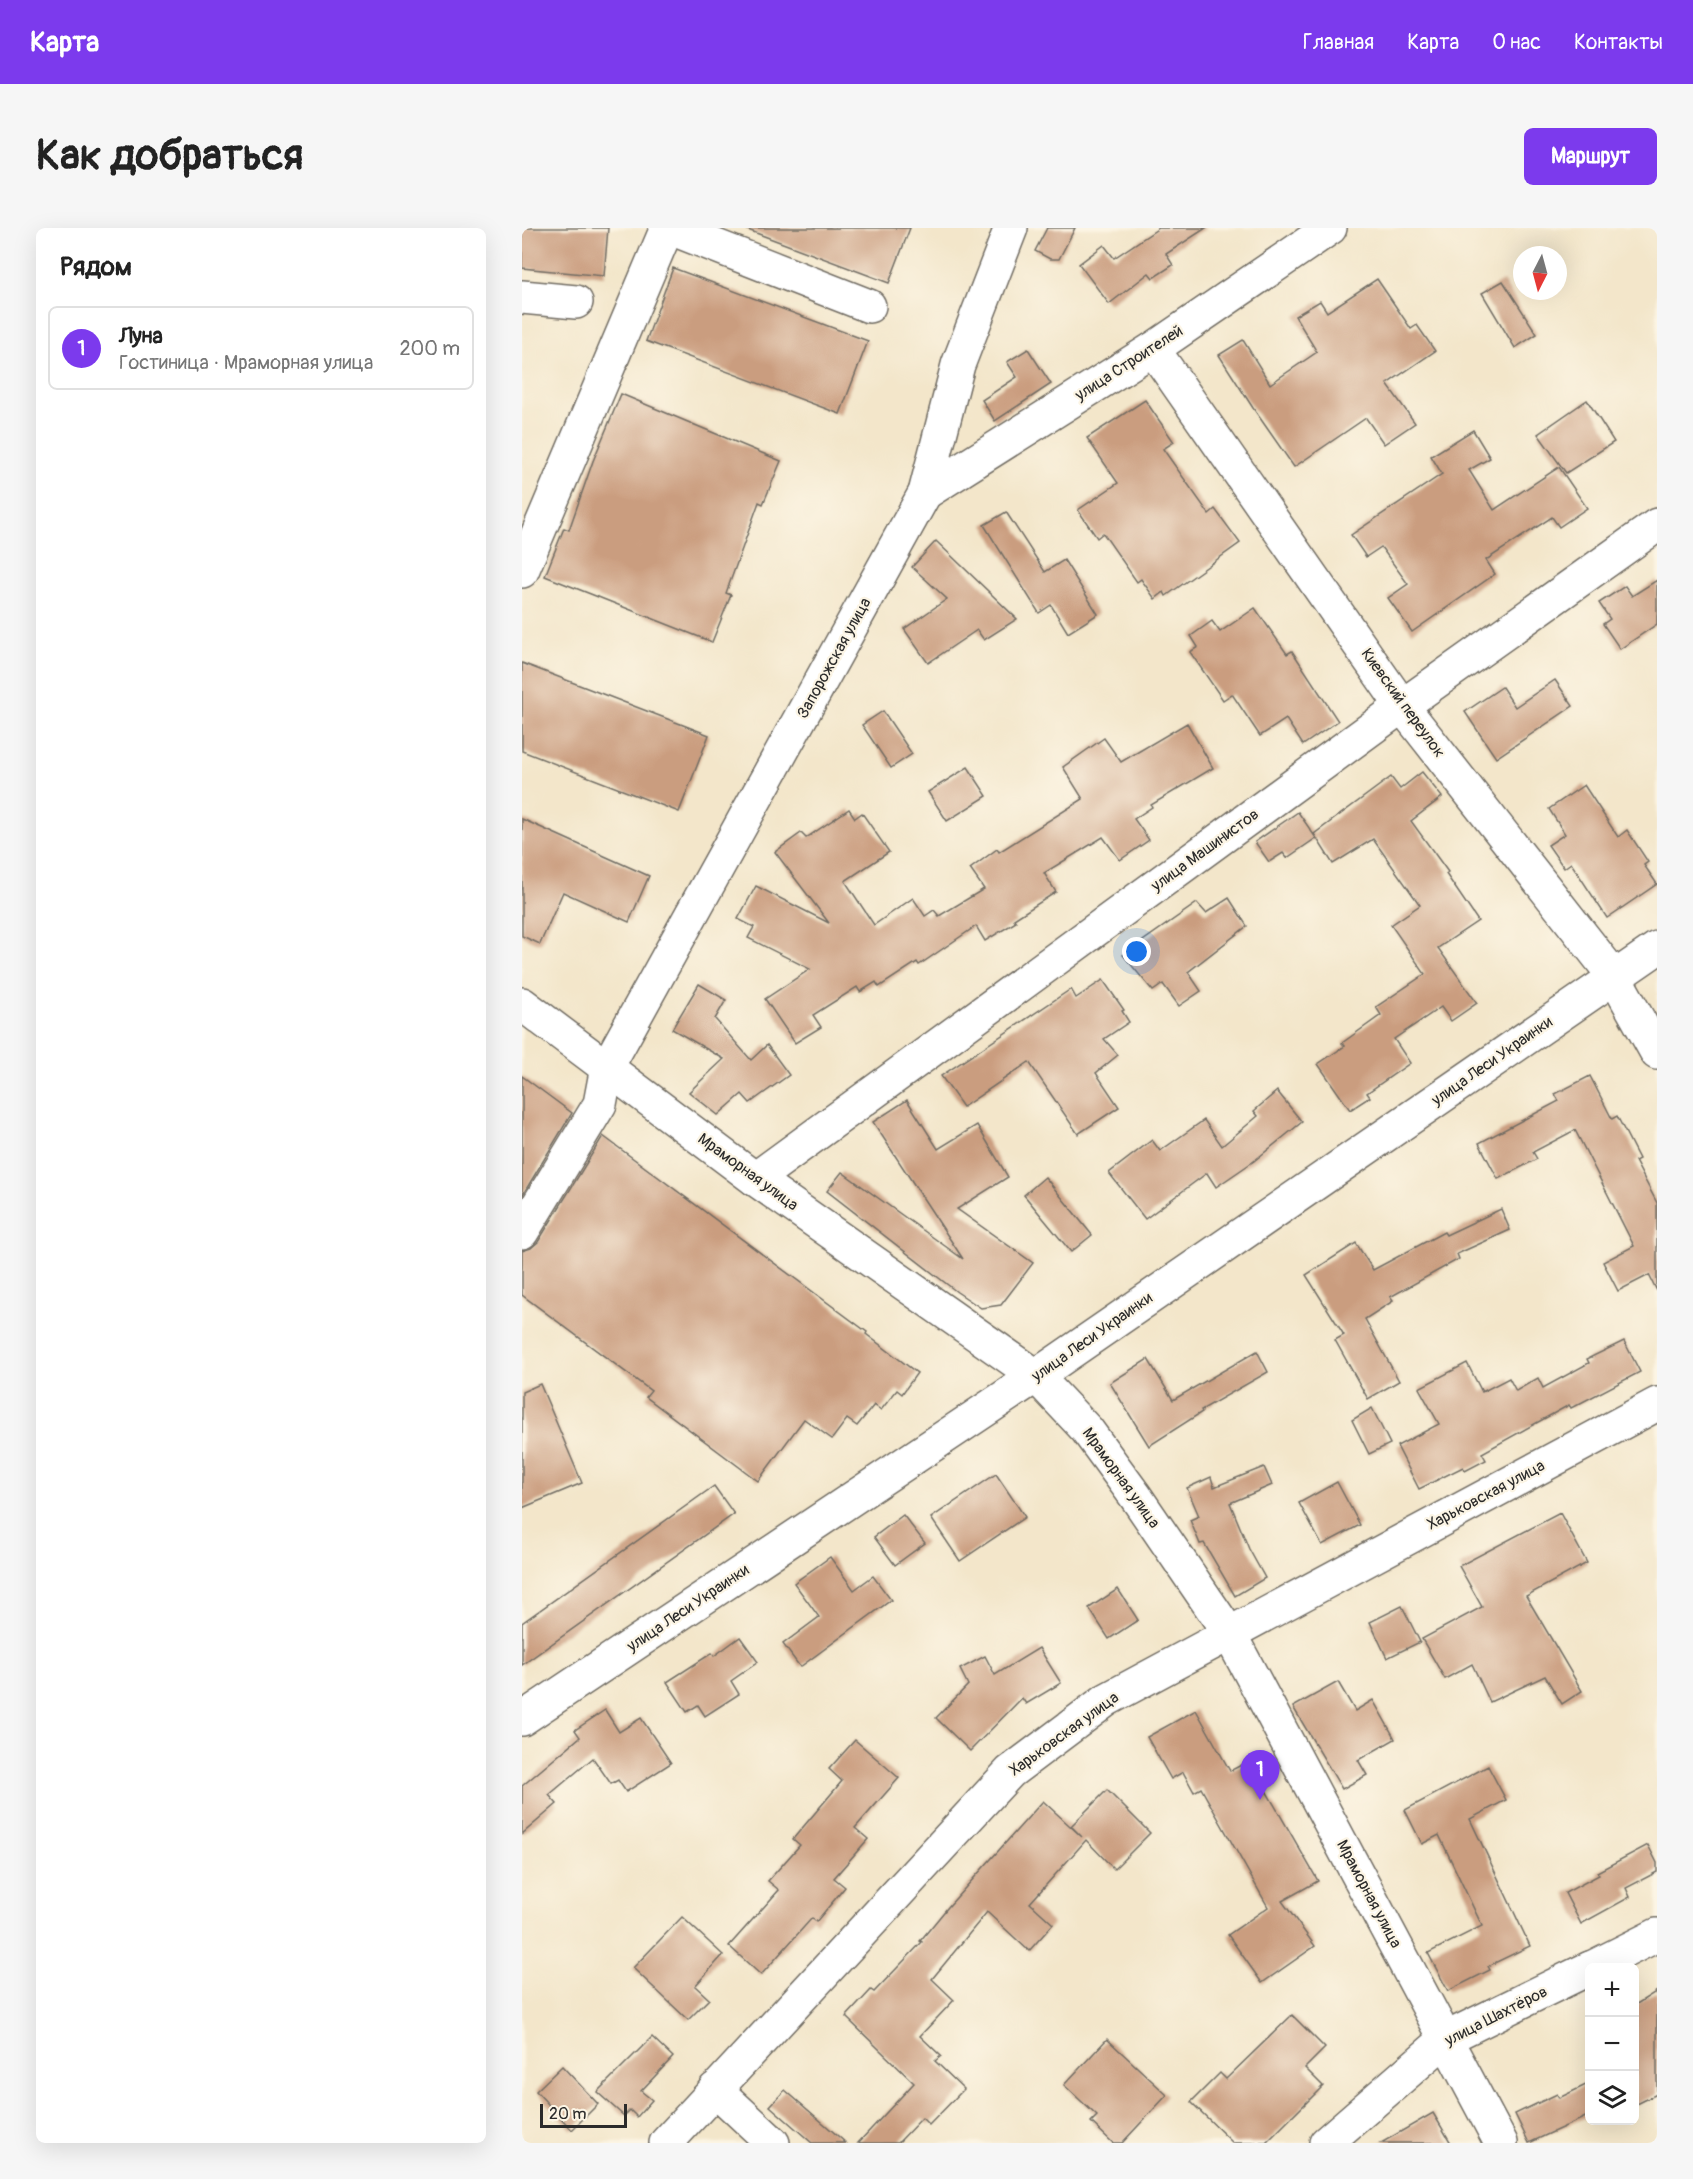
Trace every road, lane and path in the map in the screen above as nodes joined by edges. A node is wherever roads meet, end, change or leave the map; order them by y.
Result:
1 (668, 228) edge
2 (1011, 228) edge
3 (1330, 228) edge
4 (522, 297) edge
5 (576, 302) dead end
6 (869, 306) dead end
7 (1153, 349) junction
8 (925, 493) junction
9 (1657, 525) edge
10 (522, 571) edge
11 (1402, 706) junction
12 (1657, 948) edge
13 (1614, 976) junction
14 (522, 1004) edge
15 (1657, 1053) edge
16 (607, 1067) junction
17 (755, 1179) junction
18 (522, 1232) edge
19 (1036, 1376) junction
20 (1657, 1404) edge
21 (1229, 1633) junction
22 (522, 1719) edge
23 (1657, 1935) edge
24 (1600, 1963) edge
25 (1585, 1970) edge
26 (1446, 2038) junction
27 (715, 2089) junction
28 (666, 2143) edge
29 (773, 2143) edge
30 (1326, 2143) edge
31 (1501, 2143) edge

1 - 6 street
1 - 10 street
2 - 8 street, Запорожская улица
3 - 7 street, улица Строителей
4 - 5 street
7 - 8 street, улица Строителей
7 - 11 street, Киевский переулок
8 - 16 street, Запорожская улица
9 - 11 street, улица Машинистов
11 - 13 street, Киевский переулок
11 - 17 street, улица Машинистов
12 - 13 street, улица Леси Украинки
13 - 15 street, Киевский переулок
13 - 19 street, улица Леси Украинки
14 - 16 street, Мраморная улица
16 - 17 street, Мраморная улица
16 - 18 street, Запорожская улица
17 - 19 street, Мраморная улица
19 - 21 street, Мраморная улица
19 - 22 street, улица Леси Украинки
20 - 21 street, Харьковская улица
21 - 26 street, Мраморная улица
21 - 27 street, Харьковская улица
23 - 24 street, улица Шахтёров
25 - 26 street, улица Шахтёров
26 - 30 street, улица Шахтёров
26 - 31 street, Мраморная улица
27 - 28 street, Харьковская улица
27 - 29 street

